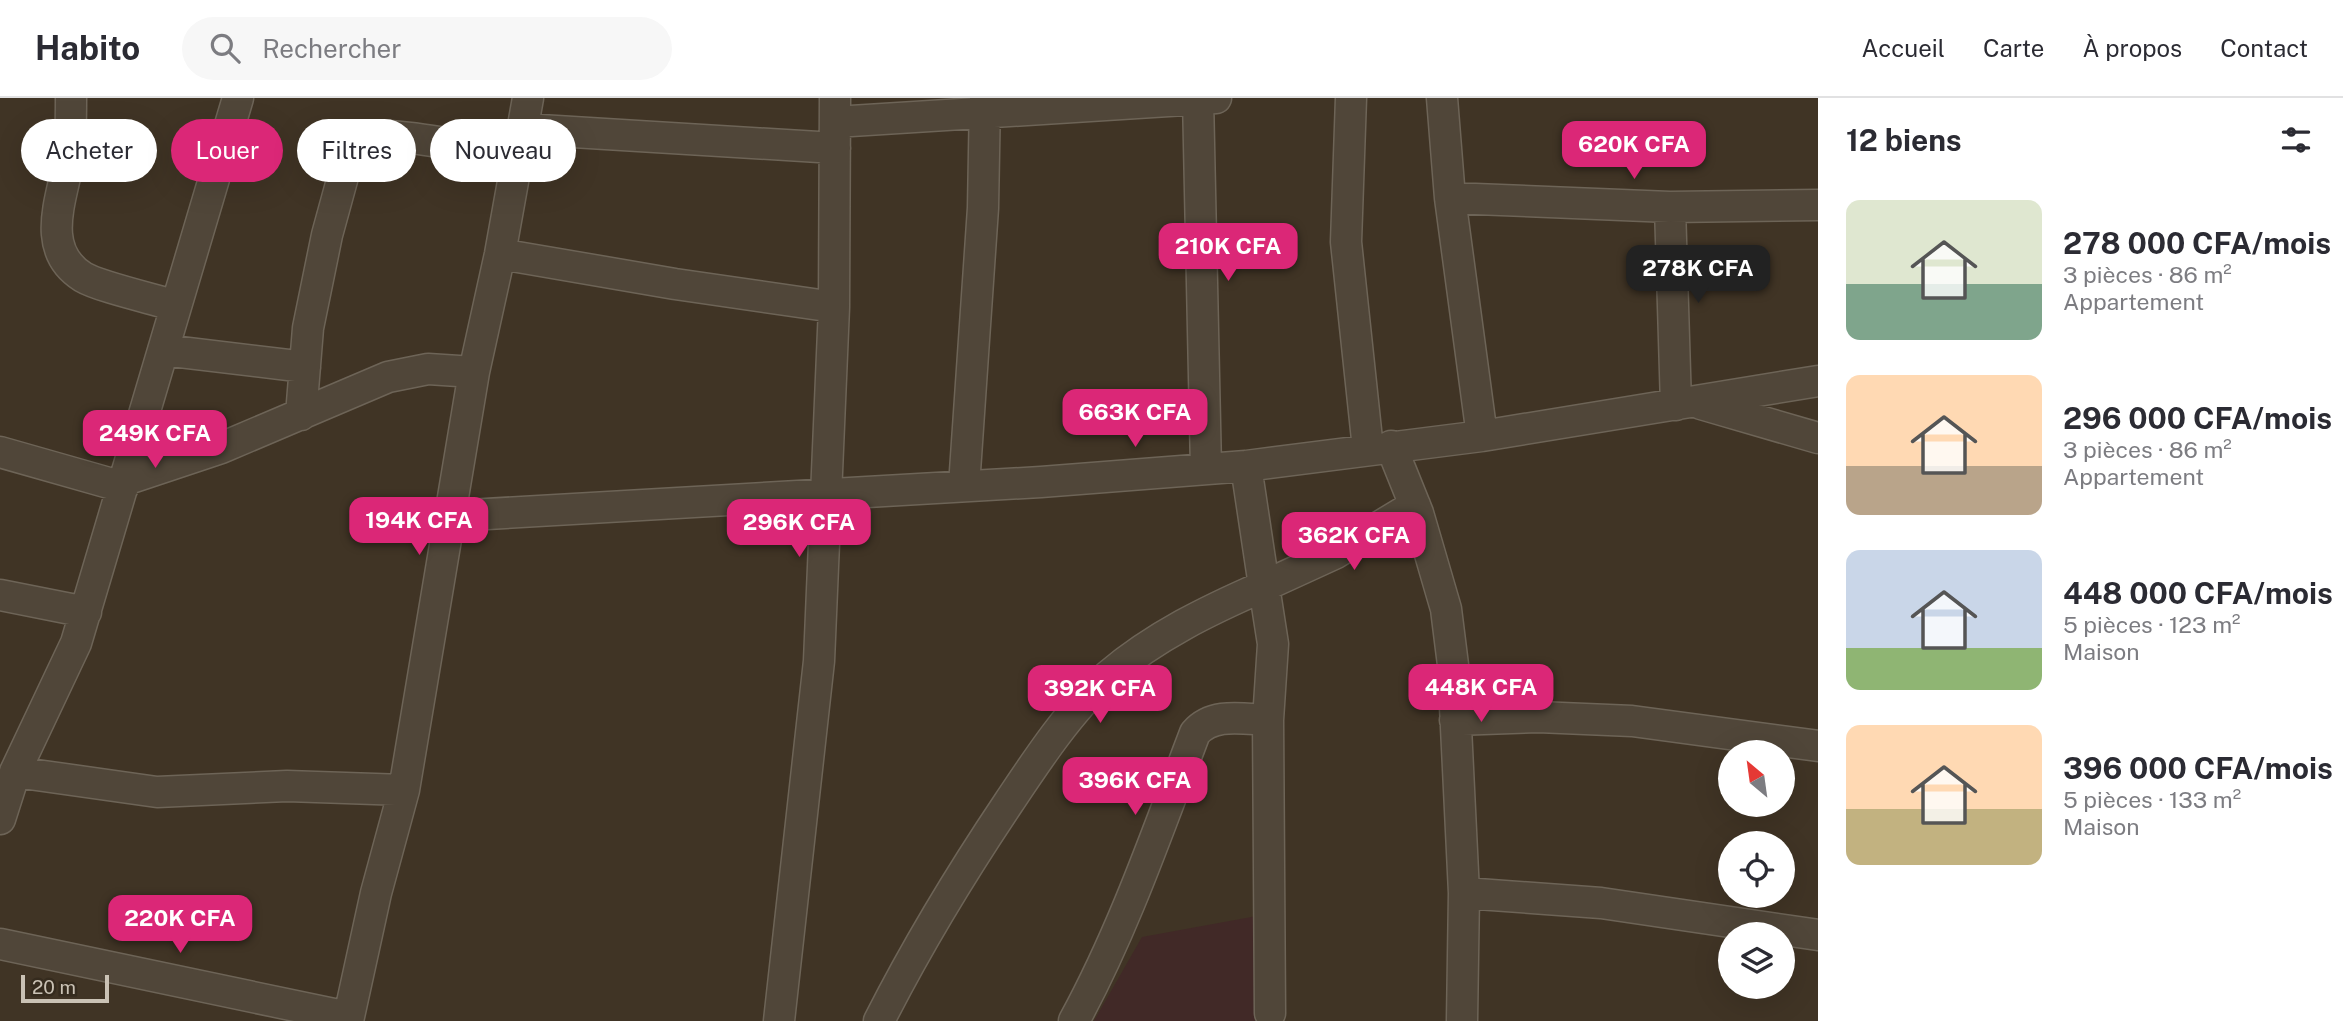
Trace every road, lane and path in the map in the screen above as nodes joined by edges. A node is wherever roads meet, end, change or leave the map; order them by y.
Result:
1 (71, 98) edge
2 (238, 98) edge
3 (528, 98) edge
4 (1351, 98) edge
5 (1442, 98) edge
6 (1204, 99) edge
7 (985, 104) edge
8 (525, 119) edge
9 (835, 122) edge
10 (430, 138) edge
11 (576, 138) edge
12 (514, 182) edge
13 (1450, 198) junction
14 (1818, 205) edge
15 (1670, 207) junction
16 (500, 254) junction
17 (176, 306) junction
18 (834, 307) junction
19 (163, 351) junction
20 (305, 367) junction
21 (474, 372) junction
22 (1818, 381) edge
23 (1685, 403) junction
24 (301, 415) junction
25 (1482, 436) junction
26 (1818, 438) edge
27 (1380, 448) junction
28 (0, 452) edge
29 (1246, 466) junction
30 (1206, 469) junction
31 (124, 483) junction
32 (964, 486) junction
33 (828, 493) junction
34 (1415, 505) junction
35 (452, 516) junction
36 (1265, 586) junction
37 (0, 595) edge
38 (86, 612) junction
39 (1268, 720) junction
40 (1455, 720) junction
41 (1818, 746) edge
42 (15, 772) junction
43 (404, 790) junction
44 (0, 819) edge
45 (1464, 894) junction
46 (1818, 934) edge
47 (0, 944) edge
48 (1270, 1013) dead end
49 (348, 1019) edge
50 (779, 1021) edge
51 (879, 1021) edge
52 (1074, 1021) edge
53 (1462, 1021) edge

1 - 17 street
2 - 17 street
3 - 8 street
4 - 27 street
5 - 13 street
6 - 7 street
6 - 30 street
7 - 9 street
7 - 32 street
9 - 11 street
9 - 18 street
10 - 20 street
12 - 16 street
13 - 15 street
13 - 25 street
14 - 15 street
15 - 23 street
16 - 18 street
16 - 21 street
17 - 19 street
18 - 33 street
19 - 20 street
19 - 31 street
20 - 24 street
21 - 24 street
21 - 35 street
22 - 23 street
23 - 25 street
23 - 26 street
24 - 31 street
25 - 27 street
27 - 29 street
27 - 34 street
28 - 31 street
29 - 30 street
29 - 36 street
30 - 32 street
31 - 38 street
32 - 33 street
33 - 35 street
33 - 50 street
34 - 36 street
34 - 40 street
35 - 43 street
36 - 39 street
36 - 51 street
37 - 38 street
38 - 42 street
39 - 48 street
39 - 52 street
40 - 41 street
40 - 45 street
42 - 43 street
42 - 44 street
43 - 49 street
45 - 46 street
45 - 53 street
47 - 49 street

